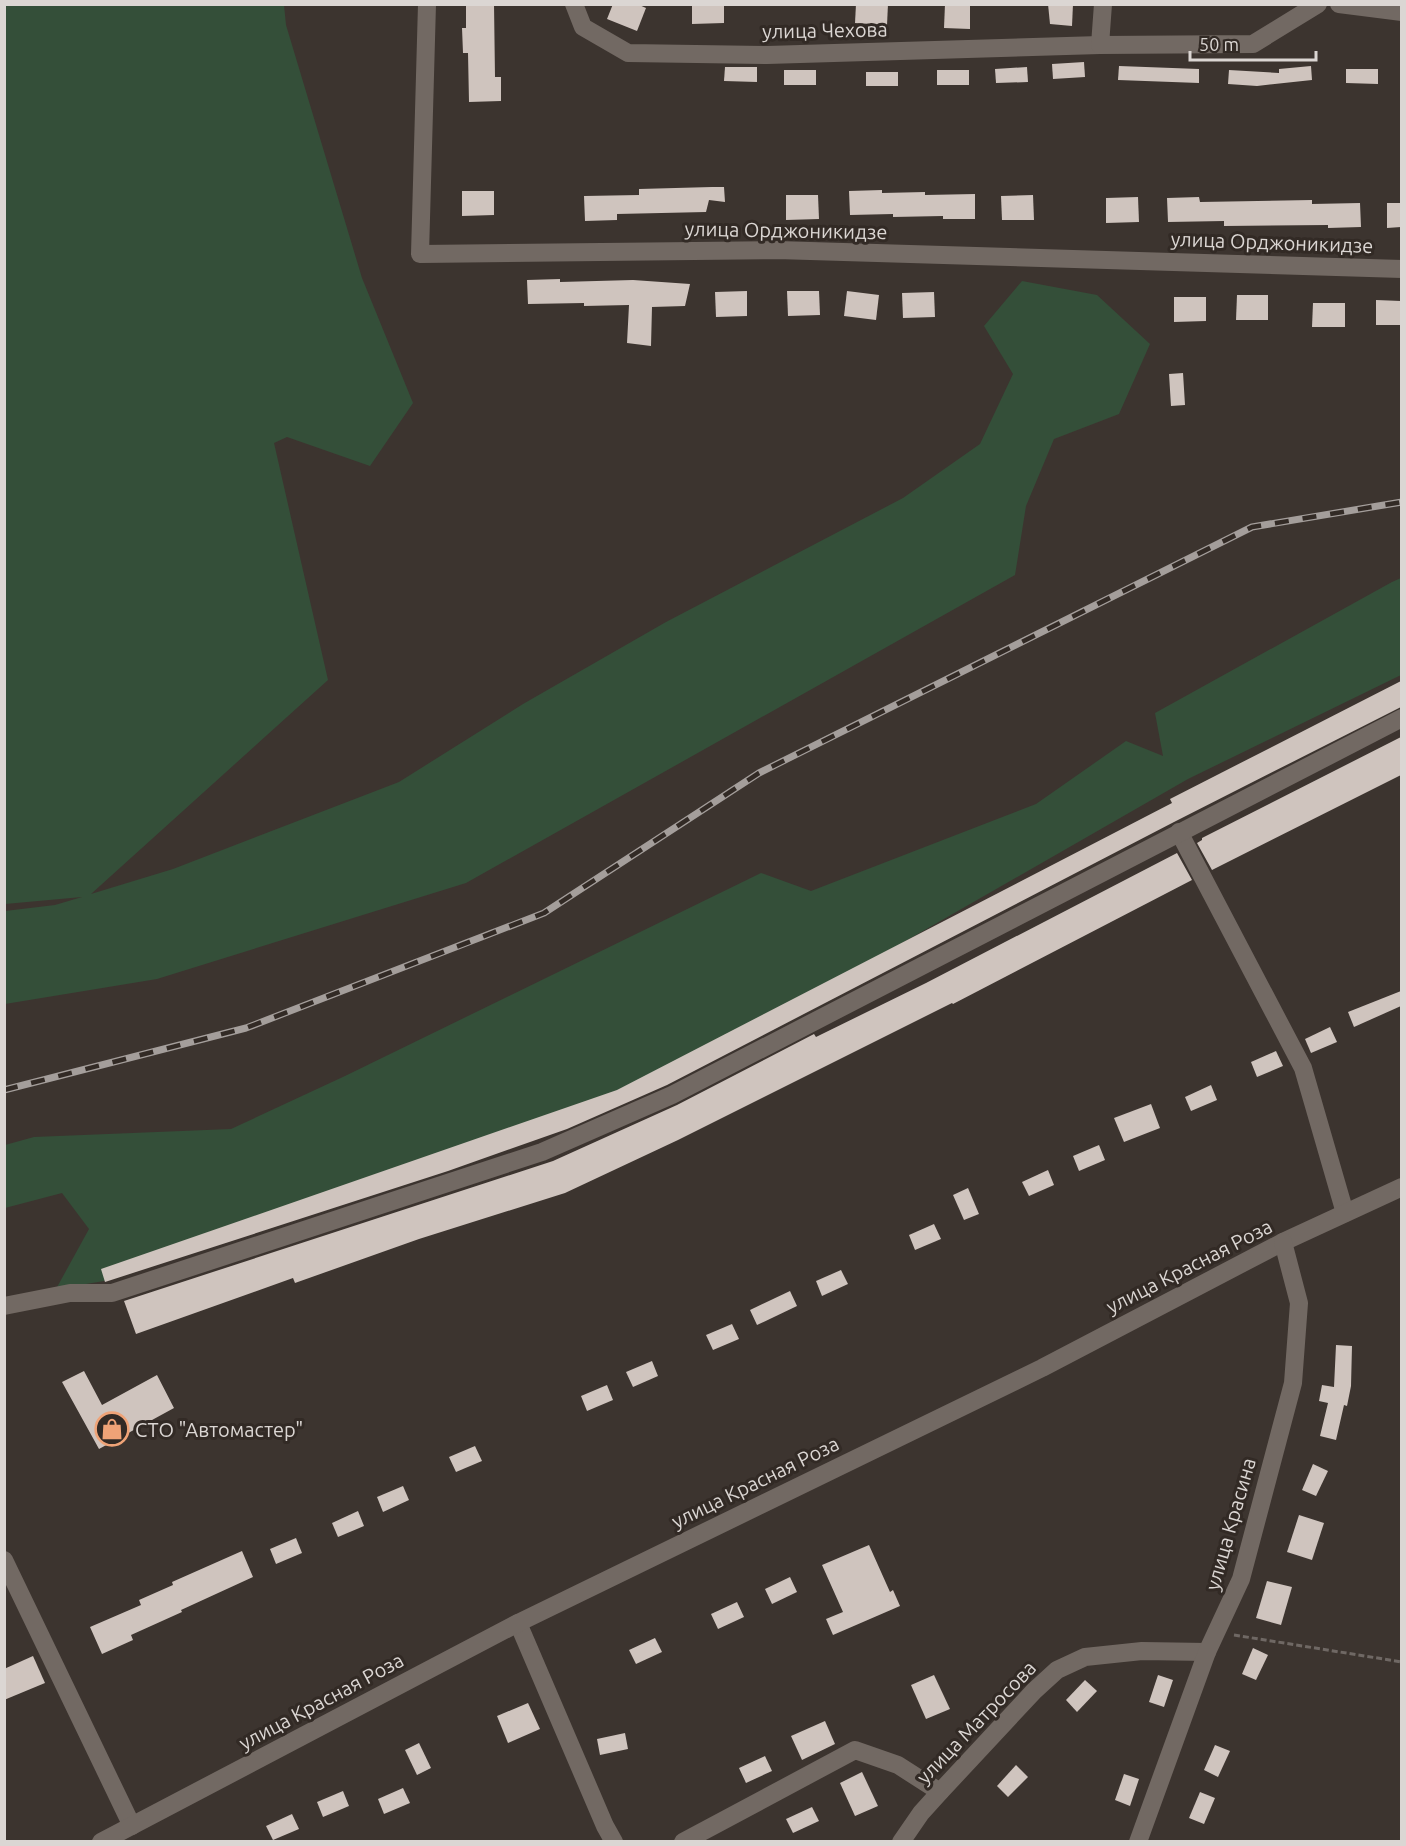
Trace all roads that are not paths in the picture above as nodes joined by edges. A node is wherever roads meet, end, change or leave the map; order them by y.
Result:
1 (427, 4) edge
2 (574, 4) edge
3 (1103, 4) edge
4 (1318, 4) edge
5 (1339, 4) edge
6 (1401, 12) edge
7 (1100, 45) junction
8 (1401, 269) edge
9 (1401, 718) edge
10 (1179, 832) junction
11 (1401, 1187) edge
12 (1345, 1213) junction
13 (1283, 1242) junction
14 (4, 1306) edge
15 (4, 1560) edge
16 (518, 1623) junction
17 (1207, 1652) junction
18 (939, 1792) junction
19 (132, 1826) junction
20 (101, 1842) edge
21 (614, 1842) edge
22 (683, 1842) edge
23 (901, 1842) edge
24 (1138, 1842) edge

1 - 8 street, улица Орджоникидзе
2 - 7 street, улица Чехова
3 - 7 street
4 - 7 street, улица Чехова
5 - 6 street
9 - 10 street
10 - 12 street
10 - 14 street
11 - 12 street, улица Красная Роза
12 - 13 street, улица Красная Роза
13 - 16 street, улица Красная Роза
13 - 17 street, улица Красина
15 - 19 street
16 - 19 street, улица Красная Роза
16 - 21 street
17 - 18 street, улица Матросова
17 - 24 street, улица Красина
18 - 22 street
18 - 23 street, улица Матросова
19 - 20 street, улица Красная Роза

